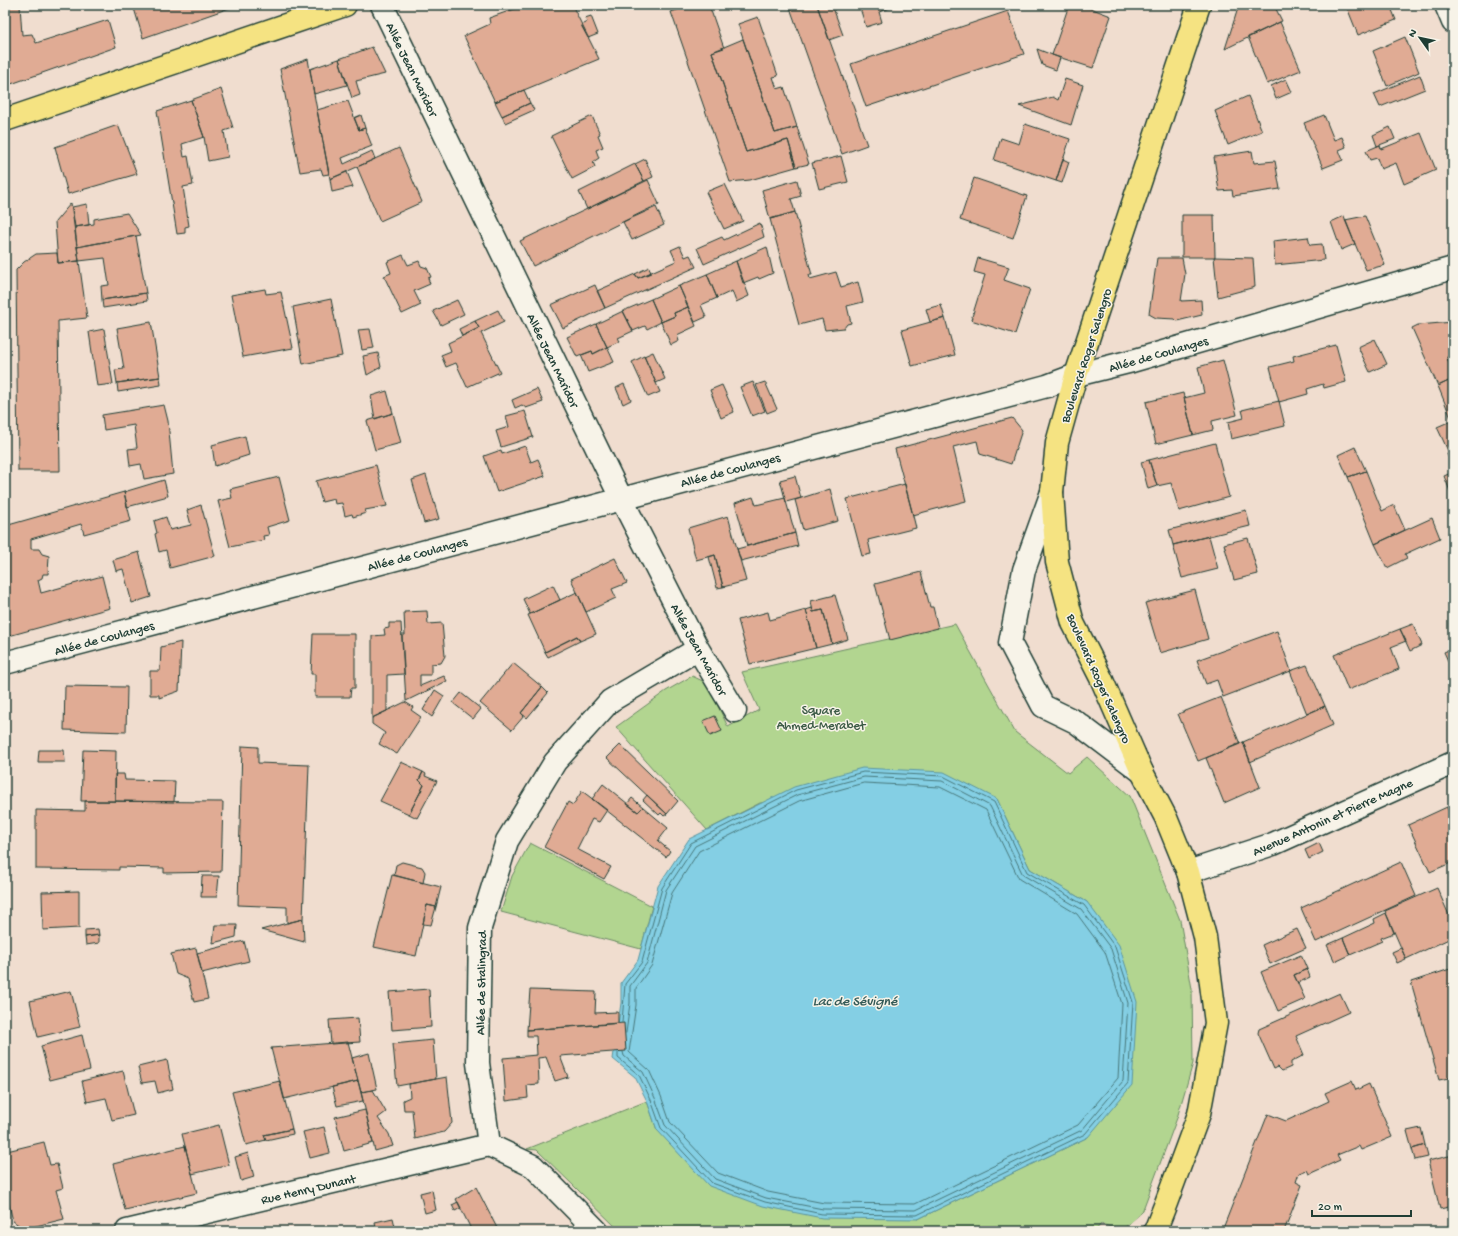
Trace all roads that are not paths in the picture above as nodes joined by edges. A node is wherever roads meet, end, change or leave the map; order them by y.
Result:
1 (345, 5) edge
2 (382, 5) edge
3 (1199, 5) edge
4 (1446, 5) edge
5 (1453, 22) edge
6 (5, 120) edge
7 (1453, 268) edge
8 (1076, 375) junction
9 (1052, 492) junction
10 (621, 498) junction
11 (698, 649) junction
12 (5, 663) edge
13 (735, 711) dead end
14 (1453, 763) edge
15 (1142, 772) junction
16 (1188, 872) junction
17 (489, 1144) junction
18 (127, 1231) edge
19 (597, 1231) edge
20 (1154, 1231) edge

1 - 6 main road
2 - 10 street, Allée Jean Maridor
3 - 8 main road, Boulevard Roger Salengro
4 - 5 street
7 - 8 street, Allée de Coulanges
8 - 9 main road, Boulevard Roger Salengro
8 - 10 street, Allée de Coulanges
9 - 15 main road, Boulevard Roger Salengro
9 - 15 street
10 - 11 street, Allée Jean Maridor
10 - 12 street, Allée de Coulanges
11 - 13 street, Allée Jean Maridor
11 - 17 street, Allée de Stalingrad
14 - 16 street, Avenue Antonin et Pierre Magne
15 - 16 main road, Boulevard Roger Salengro
16 - 20 main road, Boulevard Roger Salengro
17 - 18 street, Rue Henry Dunant
17 - 19 street

